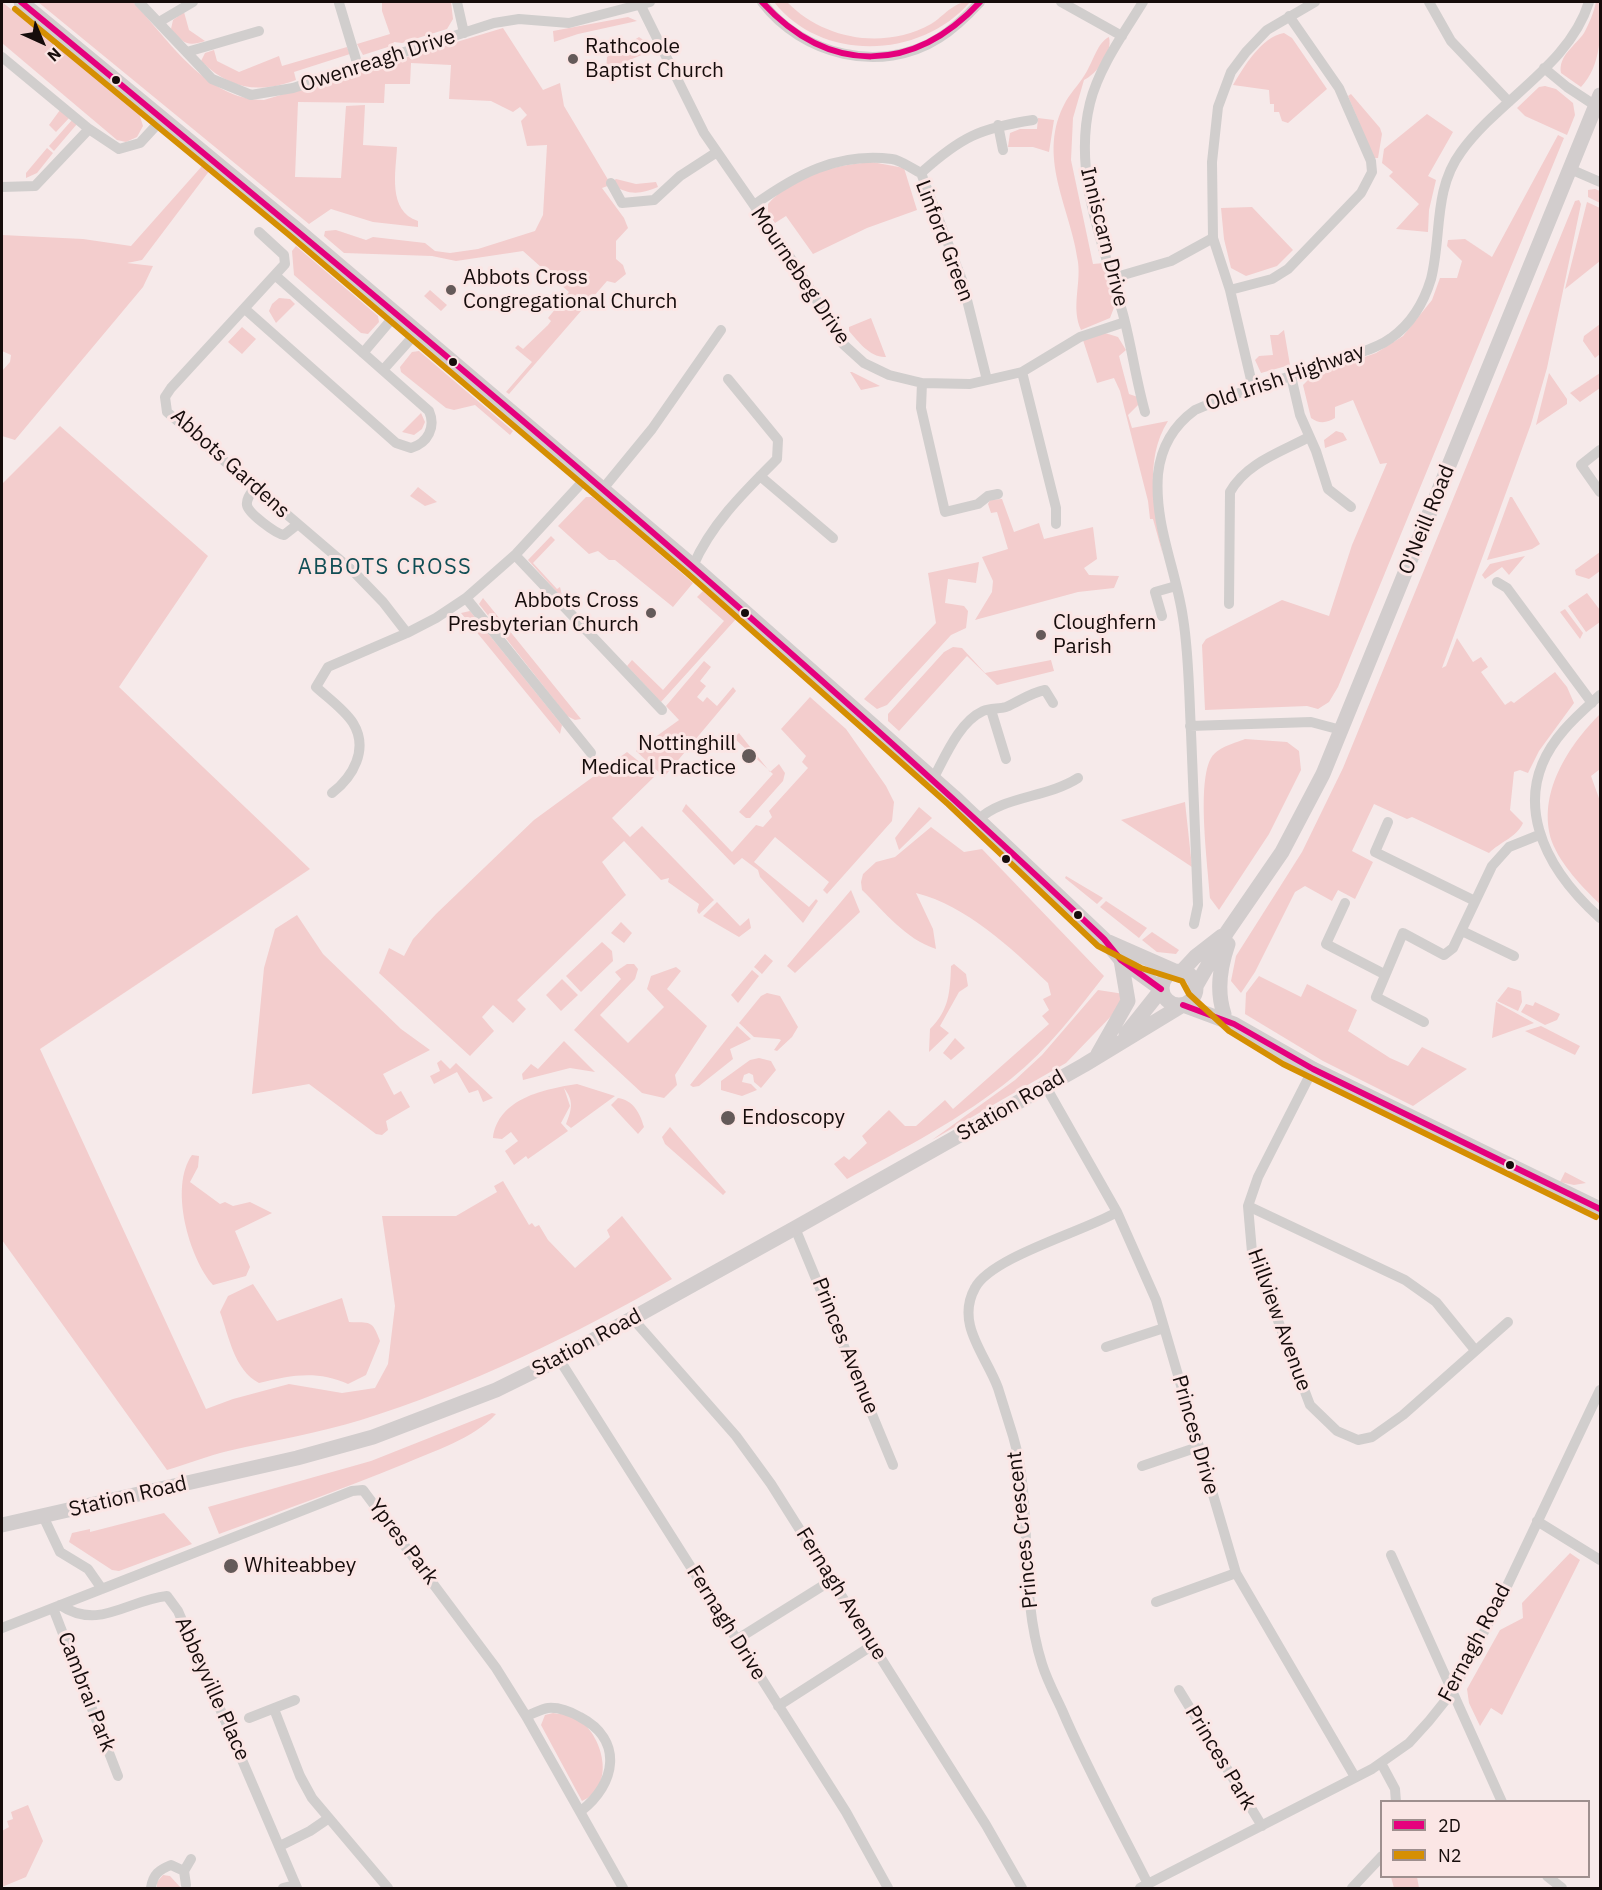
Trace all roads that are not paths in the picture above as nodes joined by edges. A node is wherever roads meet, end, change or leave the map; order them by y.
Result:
1 (21, 2) edge
2 (139, 2) edge
3 (193, 2) edge
4 (457, 2) edge
5 (762, 2) edge
6 (980, 2) edge
7 (1061, 2) edge
8 (1143, 2) edge
9 (1315, 2) edge
10 (1429, 2) edge
11 (1589, 2) edge
12 (339, 3) dead end
13 (645, 4) edge
14 (1289, 16) junction
15 (159, 22) junction
16 (259, 31) dead end
17 (464, 33) junction
18 (1122, 36) junction
19 (187, 52) junction
20 (2, 57) edge
21 (358, 66) junction
22 (1544, 68) junction
23 (1598, 100) edge
24 (1509, 102) junction
25 (163, 118) junction
26 (1033, 120) dead end
27 (998, 125) junction
28 (89, 129) junction
29 (1003, 150) dead end
30 (717, 152) junction
31 (1570, 169) junction
32 (921, 173) junction
33 (1600, 182) edge
34 (611, 183) dead end
35 (2, 187) edge
36 (754, 205) junction
37 (259, 232) dead end
38 (1213, 238) junction
39 (276, 276) junction
40 (1113, 278) junction
41 (1230, 291) junction
42 (244, 309) junction
43 (396, 314) junction
44 (1125, 322) junction
45 (721, 330) dead end
46 (417, 332) junction
47 (363, 353) junction
48 (383, 370) junction
49 (1022, 372) junction
50 (1291, 376) junction
51 (728, 379) dead end
52 (987, 380) junction
53 (922, 383) junction
54 (1253, 388) junction
55 (1144, 411) dead end
56 (1309, 436) junction
57 (1600, 450) edge
58 (760, 476) junction
59 (587, 477) junction
60 (255, 487) junction
61 (602, 490) junction
62 (1600, 492) edge
63 (998, 494) dead end
64 (1351, 507) dead end
65 (298, 524) junction
66 (1056, 524) dead end
67 (833, 538) dead end
68 (515, 555) junction
69 (693, 566) junction
70 (1497, 582) dead end
71 (1176, 586) junction
72 (466, 598) junction
73 (1229, 604) dead end
74 (1162, 616) dead end
75 (407, 633) junction
76 (1600, 695) edge
77 (1053, 703) dead end
78 (1592, 703) junction
79 (663, 710) dead end
80 (991, 710) junction
81 (1190, 726) junction
82 (1341, 730) junction
83 (591, 753) dead end
84 (1006, 759) dead end
85 (1078, 778) dead end
86 (933, 779) junction
87 (332, 793) dead end
88 (978, 820) junction
89 (1388, 822) dead end
90 (1539, 834) junction
91 (1475, 902) junction
92 (1346, 903) dead end
93 (1600, 918) edge
94 (1194, 924) dead end
95 (1231, 927) junction
96 (1461, 931) junction
97 (1104, 939) junction
98 (1514, 956) dead end
99 (1120, 960) junction
100 (1178, 971) junction
101 (1384, 974) junction
102 (1196, 987) junction
103 (1161, 989) junction
104 (1181, 1006) junction
105 (1229, 1019) junction
106 (1424, 1022) dead end
107 (1123, 1039) junction
108 (1096, 1057) junction
109 (1312, 1069) junction
110 (1046, 1087) junction
111 (1248, 1206) junction
112 (1600, 1206) edge
113 (1117, 1212) junction
114 (795, 1228) junction
115 (633, 1319) junction
116 (1508, 1322) dead end
117 (1164, 1328) junction
118 (1106, 1347) dead end
119 (1475, 1350) junction
120 (559, 1359) junction
121 (1600, 1390) edge
122 (1198, 1447) junction
123 (893, 1465) dead end
124 (1142, 1466) dead end
125 (43, 1516) junction
126 (1537, 1521) junction
127 (2, 1525) edge
128 (1391, 1555) dead end
129 (1600, 1560) edge
130 (1236, 1573) junction
131 (832, 1580) junction
132 (102, 1589) junction
133 (1156, 1602) dead end
134 (56, 1606) junction
135 (2, 1628) edge
136 (736, 1640) junction
137 (873, 1645) junction
138 (1179, 1690) dead end
139 (1453, 1691) junction
140 (295, 1700) dead end
141 (778, 1706) junction
142 (274, 1709) junction
143 (526, 1716) junction
144 (249, 1718) dead end
145 (1381, 1763) junction
146 (118, 1776) dead end
147 (1355, 1778) junction
148 (1396, 1800) edge
149 (1501, 1800) edge
150 (581, 1811) junction
151 (329, 1818) junction
152 (1262, 1826) junction
153 (280, 1845) junction
154 (1380, 1858) edge
155 (191, 1859) dead end
156 (184, 1871) junction
157 (1550, 1878) edge
158 (186, 1886) dead end
159 (1144, 1886) edge
160 (296, 1887) edge
161 (151, 1888) edge
162 (284, 1888) edge
163 (388, 1888) edge
164 (623, 1888) edge
165 (888, 1888) edge
166 (1022, 1888) edge
167 (1352, 1888) edge
168 (1562, 1888) edge

1 - 25 main road
2 - 15 street, Owenreagh Drive
3 - 15 street
4 - 17 street
5 - 6 street
7 - 18 street
8 - 18 street, Inniscarn Drive
9 - 14 street
10 - 24 street
11 - 22 street, Old Irish Highway
12 - 21 street
13 - 17 street, Owenreagh Drive
13 - 30 street, Mournebeg Drive
14 - 38 street
14 - 41 street
15 - 19 street, Owenreagh Drive
16 - 19 street
17 - 21 street, Owenreagh Drive
18 - 40 street, Inniscarn Drive
19 - 21 street, Owenreagh Drive
20 - 28 street
22 - 23 street
22 - 24 street, Old Irish Highway
23 - 31 main road, O'Neill Road
24 - 50 street, Old Irish Highway
25 - 28 street
25 - 43 main road
26 - 27 street
27 - 29 street
27 - 32 street
28 - 35 street
30 - 34 street
30 - 36 street, Mournebeg Drive
31 - 33 street
31 - 82 main road, O'Neill Road
32 - 36 street, Linford Green
32 - 52 street, Linford Green
36 - 53 street, Mournebeg Drive
37 - 39 street
38 - 40 street
38 - 41 street
39 - 42 street, Abbots Gardens
39 - 47 street
40 - 44 street, Inniscarn Drive
41 - 54 street
42 - 48 street
42 - 60 street, Abbots Gardens
43 - 46 main road
43 - 47 street
44 - 49 street, Mournebeg Drive
44 - 55 street, Inniscarn Drive
45 - 61 street
46 - 48 street
46 - 59 main road
47 - 48 street
49 - 52 street, Mournebeg Drive
49 - 66 street
50 - 54 street, Old Irish Highway
50 - 56 street
51 - 58 street
52 - 53 street, Mournebeg Drive
53 - 63 street
54 - 71 street, Old Irish Highway
56 - 64 street
56 - 73 street
57 - 62 street
58 - 67 street
58 - 69 street
59 - 61 main road
59 - 68 street
60 - 65 street, Abbots Gardens
60 - 65 street
61 - 69 main road
65 - 75 street, Abbots Gardens
68 - 72 street
68 - 79 street
69 - 86 main road
70 - 78 street
71 - 74 street
71 - 81 street, Old Irish Highway
72 - 75 street
72 - 83 street
75 - 87 street
76 - 78 street
77 - 80 street
78 - 90 street
80 - 84 street
80 - 86 street
81 - 82 street
81 - 94 street, Old Irish Highway
82 - 95 main road, O'Neill Road
85 - 88 street
86 - 88 main road
88 - 97 main road
89 - 91 street
90 - 91 street
90 - 93 street
91 - 96 street
92 - 101 street
95 - 100 main road, O'Neill Road
95 - 102 main road, O'Neill Road
95 - 105 main road
96 - 98 street
96 - 101 street
97 - 99 main road
97 - 100 main road
99 - 103 main road
99 - 108 main road
100 - 102 main road
100 - 103 main road
101 - 106 street
102 - 104 main road
102 - 105 main road
103 - 104 main road
103 - 107 main road, Station Road
104 - 105 main road
104 - 107 main road, Station Road
105 - 109 main road
107 - 108 main road, Station Road
108 - 110 main road, Station Road
109 - 111 street, Hillview Avenue
109 - 112 main road
110 - 113 street, Princes Drive
110 - 114 main road, Station Road
111 - 119 street
111 - 119 street, Hillview Avenue
113 - 117 street, Princes Drive
113 - 159 street, Princes Crescent
114 - 115 main road, Station Road
114 - 123 street, Princes Avenue
115 - 120 main road, Station Road
115 - 131 street, Fernagh Avenue
116 - 119 street, Hillview Avenue
117 - 118 street
117 - 122 street, Princes Drive
120 - 125 main road, Station Road
120 - 136 street, Fernagh Drive
121 - 126 street, Fernagh Road
122 - 124 street
122 - 130 street, Princes Drive
125 - 127 main road, Station Road
125 - 132 street
126 - 129 street
126 - 139 street, Fernagh Road
128 - 139 street
130 - 133 street
130 - 147 street, Princes Drive
131 - 136 street
131 - 137 street, Fernagh Avenue
132 - 134 street
132 - 143 street, Ypres Park
134 - 135 street
134 - 146 street, Cambrai Park
134 - 153 street, Abbeyville Place
136 - 141 street, Fernagh Drive
137 - 141 street
137 - 166 street, Fernagh Avenue
138 - 152 street, Princes Park
139 - 145 street, Fernagh Road
139 - 149 street
140 - 142 street
141 - 165 street, Fernagh Drive
142 - 144 street
142 - 151 street
143 - 150 street, Ypres Park
143 - 150 street
145 - 147 street, Fernagh Road
145 - 148 street
147 - 152 street, Fernagh Road
150 - 164 street, Ypres Park
151 - 153 street
151 - 163 street
152 - 159 street, Fernagh Road
153 - 160 street, Abbeyville Place
154 - 167 street
155 - 156 street
156 - 158 street
156 - 161 street
157 - 168 street
160 - 162 street

